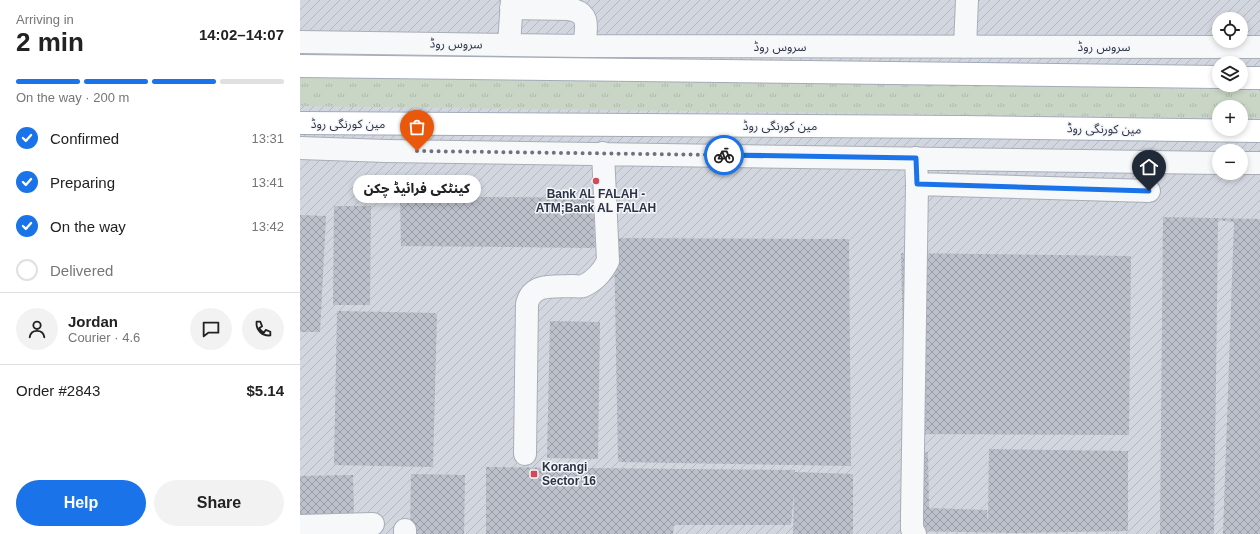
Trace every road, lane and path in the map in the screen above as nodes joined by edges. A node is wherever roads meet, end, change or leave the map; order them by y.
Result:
1 (967, 0) edge
2 (512, 4) edge
3 (300, 42) edge
4 (510, 45) junction
5 (584, 46) junction
6 (966, 47) junction
7 (1260, 47) edge
8 (300, 66) edge
9 (1212, 77) edge
10 (1248, 78) edge
11 (1260, 78) edge
12 (300, 123) edge
13 (1260, 131) edge
14 (300, 148) edge
15 (603, 153) junction
16 (916, 158) junction
17 (1212, 162) edge
18 (1248, 163) edge
19 (1260, 163) edge
20 (917, 184) junction
21 (1149, 191) dead end
22 (525, 454) dead end
23 (373, 524) dead end
24 (300, 526) edge
25 (915, 534) edge

1 - 6 street
2 - 4 street
2 - 5 street
3 - 4 street, سروس روڈ
4 - 5 street, سروس روڈ
5 - 6 street, سروس روڈ
6 - 7 street, سروس روڈ
8 - 9 main road
10 - 11 main road
12 - 13 main road, مین کورنگی روڈ
14 - 15 street
15 - 16 street
15 - 22 street
16 - 17 street
16 - 20 street
18 - 19 street
20 - 21 street
20 - 25 street
23 - 24 street

